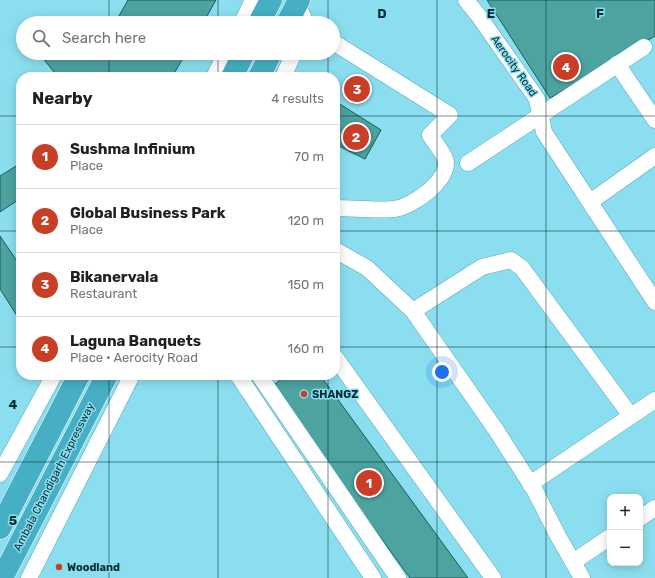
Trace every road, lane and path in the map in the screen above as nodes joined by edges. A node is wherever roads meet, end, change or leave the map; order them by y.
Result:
1 (258, 0) edge
2 (271, 0) edge
3 (466, 0) edge
4 (298, 2) edge
5 (245, 16) edge
6 (263, 16) edge
7 (291, 16) edge
8 (303, 16) edge
9 (340, 46) edge
10 (644, 47) dead end
11 (222, 60) edge
12 (240, 60) edge
13 (268, 60) edge
14 (291, 60) edge
15 (617, 64) junction
16 (216, 72) edge
17 (234, 72) edge
18 (262, 72) edge
19 (285, 72) edge
20 (540, 115) junction
21 (655, 120) edge
22 (655, 156) edge
23 (468, 163) dead end
24 (590, 202) junction
25 (340, 208) edge
26 (340, 253) edge
27 (655, 302) edge
28 (413, 311) junction
29 (340, 364) edge
30 (51, 380) edge
31 (76, 380) edge
32 (104, 380) edge
33 (129, 380) edge
34 (241, 380) edge
35 (262, 380) edge
36 (655, 400) edge
37 (277, 402) junction
38 (263, 413) junction
39 (631, 416) junction
40 (0, 474) edge
41 (530, 484) junction
42 (655, 508) edge
43 (643, 516) edge
44 (0, 528) edge
45 (607, 540) edge
46 (573, 562) junction
47 (2, 578) edge
48 (28, 578) edge
49 (373, 578) edge
50 (398, 578) edge
51 (493, 578) edge
52 (582, 578) edge

1 - 5 street
2 - 6 highway
3 - 20 street, Aerocity Road
4 - 7 highway
4 - 8 street
9 - 25 street
10 - 15 street
11 - 16 street
12 - 17 highway
13 - 18 highway
14 - 19 street
15 - 20 street
15 - 21 street
20 - 23 street
20 - 24 street, Aerocity Road
22 - 24 street
24 - 27 street, Aerocity Road
26 - 28 street
28 - 39 street
28 - 41 street
29 - 51 street
30 - 40 street
31 - 44 highway
32 - 47 highway, Ambala Chandigarh Expressway
33 - 48 street
34 - 38 street
35 - 37 street
36 - 39 street
37 - 38 street
37 - 50 street
38 - 49 street
39 - 41 street
41 - 46 street
42 - 43 street
45 - 46 street
46 - 52 street

